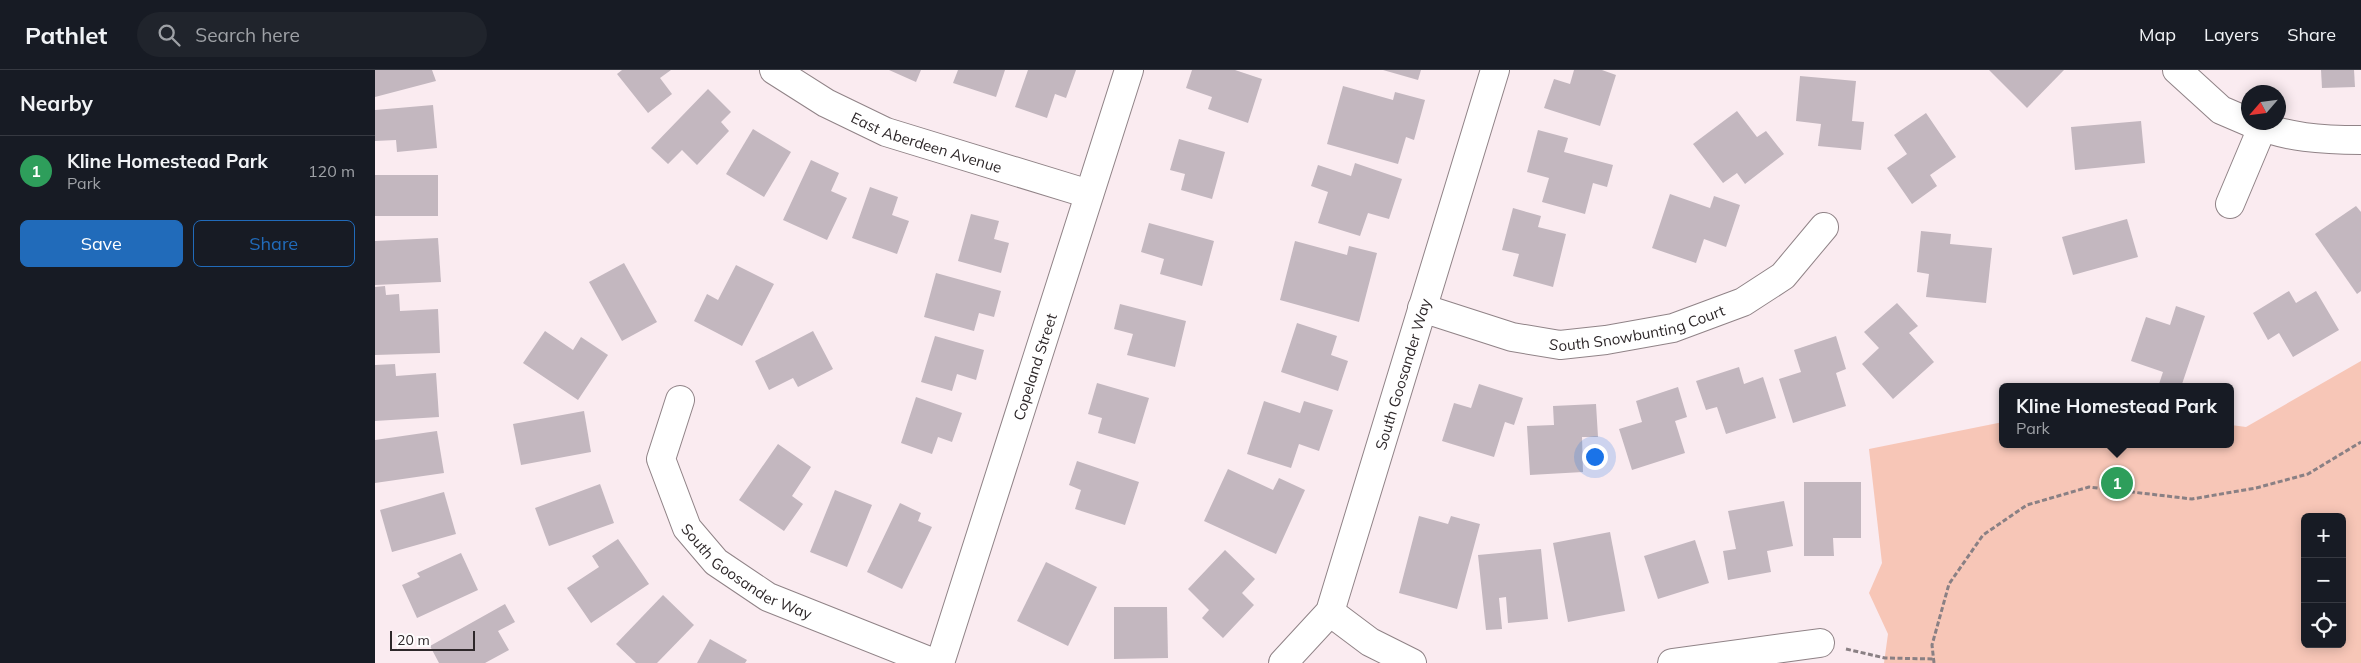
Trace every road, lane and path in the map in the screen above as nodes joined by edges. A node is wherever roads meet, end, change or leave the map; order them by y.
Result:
1 (773, 70) edge
2 (1129, 70) edge
3 (1495, 70) edge
4 (2177, 70) edge
5 (2241, 118) edge
6 (2252, 130) edge
7 (2277, 130) edge
8 (2361, 140) edge
9 (1089, 194) junction
10 (2230, 204) dead end
11 (1824, 227) dead end
12 (1422, 308) junction
13 (680, 400) dead end
14 (2361, 442) edge
15 (1330, 612) junction
16 (1820, 643) joint
17 (1934, 661) edge
18 (934, 663) edge
19 (940, 663) edge
20 (1283, 663) edge
21 (1412, 663) edge
22 (1672, 663) edge

1 - 9 street, East Aberdeen Avenue
2 - 9 street, Copeland Street
3 - 12 street, South Goosander Way
4 - 5 street
6 - 10 street
7 - 8 street
9 - 19 street, Copeland Street
11 - 12 street, South Snowbunting Court
12 - 15 street, South Goosander Way
13 - 18 street, South Goosander Way
14 - 17 path
15 - 20 street, South Goosander Way
15 - 21 street
16 - 17 path
16 - 22 street

